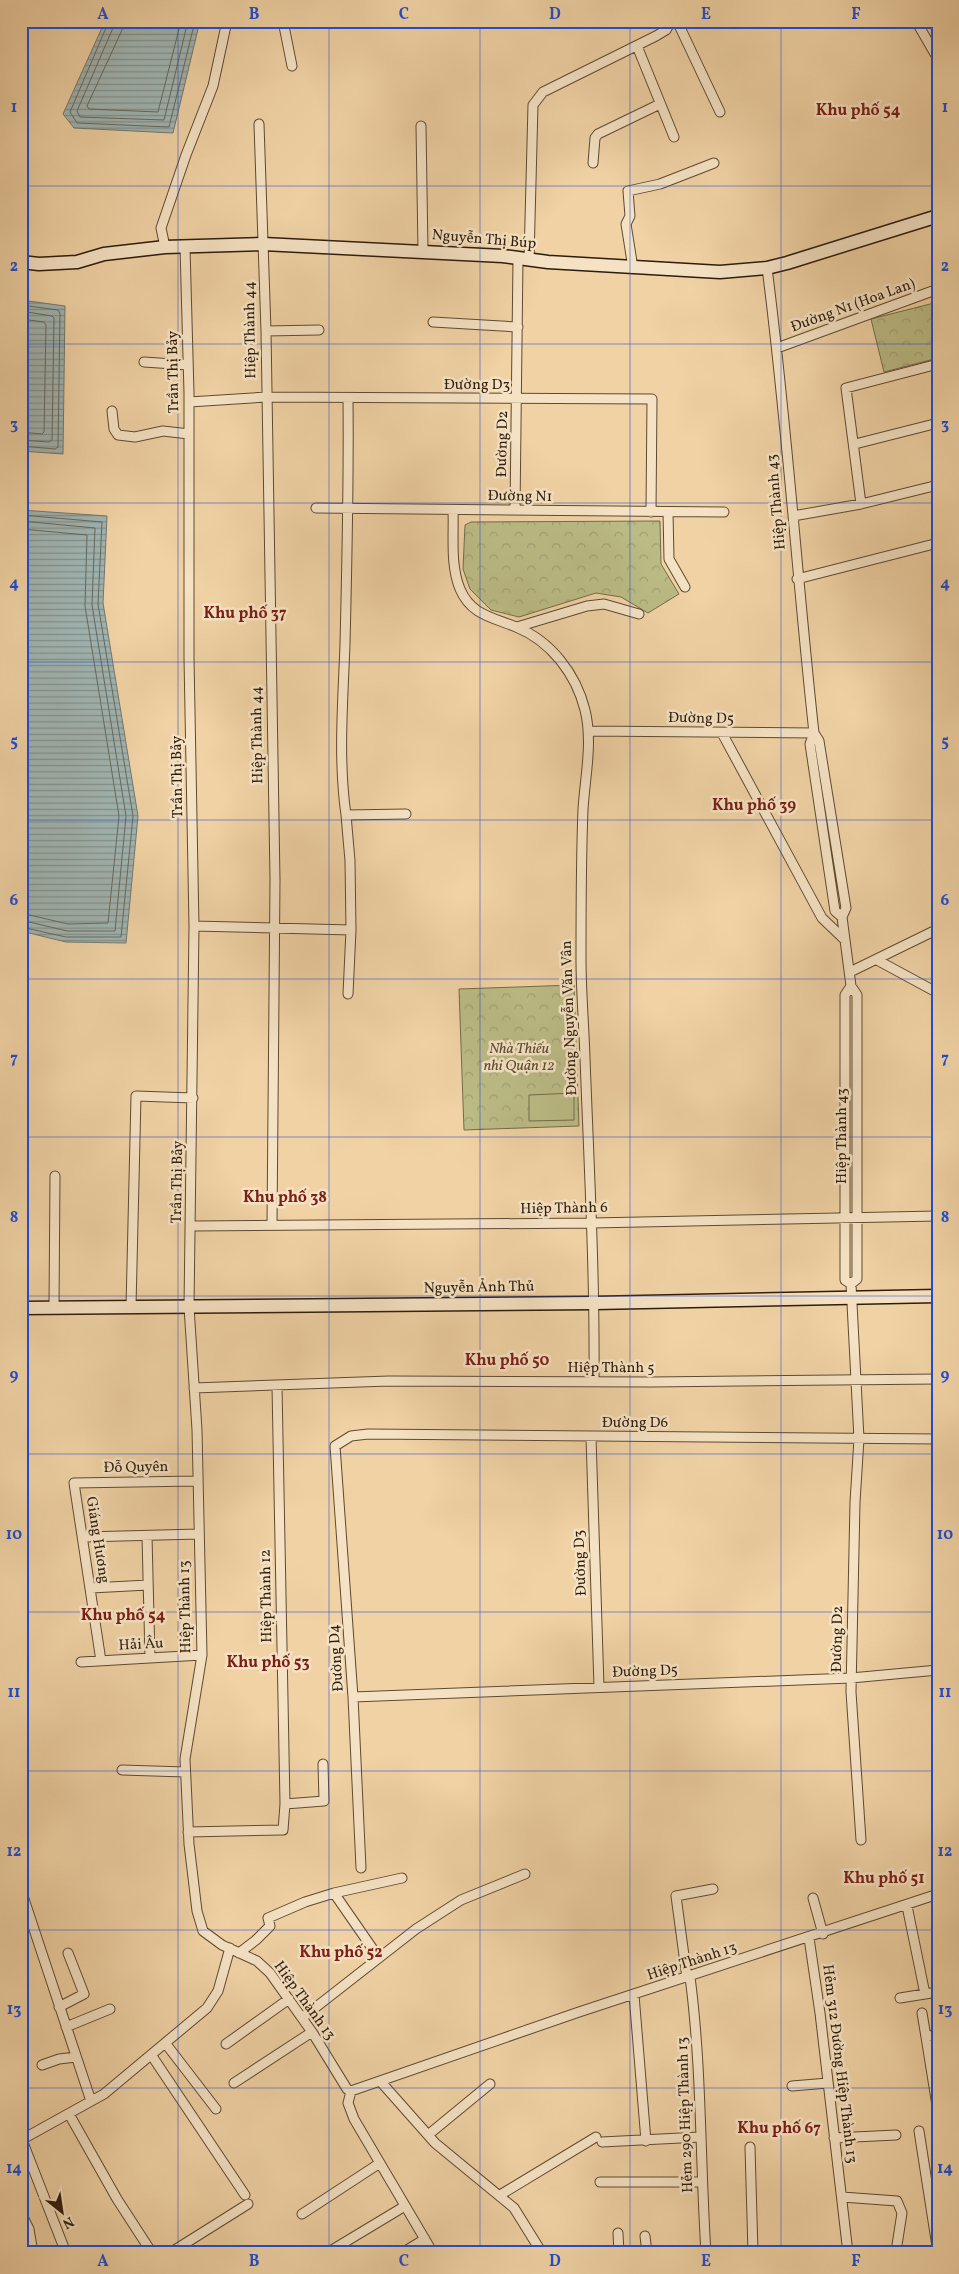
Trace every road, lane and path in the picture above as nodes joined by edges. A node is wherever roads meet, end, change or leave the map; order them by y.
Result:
1 (227, 21) edge
2 (283, 21) edge
3 (671, 21) edge
4 (677, 21) edge
5 (916, 21) edge
6 (637, 46) junction
7 (938, 59) edge
8 (292, 66) dead end
9 (660, 104) junction
10 (720, 112) dead end
11 (259, 124) dead end
12 (422, 126) dead end
13 (674, 137) dead end
14 (593, 162) dead end
15 (714, 164) dead end
16 (938, 216) edge
17 (263, 244) junction
18 (165, 247) junction
19 (185, 247) junction
20 (423, 252) junction
21 (524, 259) junction
22 (21, 262) edge
23 (633, 268) junction
24 (766, 268) junction
25 (938, 289) edge
26 (433, 322) dead end
27 (518, 327) junction
28 (319, 330) dead end
29 (266, 331) junction
30 (777, 348) junction
31 (144, 362) dead end
32 (938, 364) edge
33 (188, 365) junction
34 (266, 397) junction
35 (348, 398) junction
36 (517, 399) junction
37 (189, 402) junction
38 (112, 411) dead end
39 (938, 423) edge
40 (189, 434) junction
41 (855, 444) junction
42 (938, 485) edge
43 (861, 504) junction
44 (316, 508) dead end
45 (349, 508) junction
46 (453, 510) junction
47 (516, 510) junction
48 (651, 512) junction
49 (668, 512) junction
50 (724, 512) dead end
51 (794, 516) junction
52 (938, 543) edge
53 (797, 579) junction
54 (685, 586) dead end
55 (639, 614) dead end
56 (517, 627) junction
57 (588, 731) junction
58 (722, 733) junction
59 (814, 733) junction
60 (406, 814) dead end
61 (346, 815) junction
62 (194, 926) junction
63 (274, 928) junction
64 (938, 929) edge
65 (351, 930) junction
66 (845, 940) junction
67 (877, 960) junction
68 (850, 972) junction
69 (851, 986) junction
70 (938, 993) edge
71 (348, 994) dead end
72 (192, 1098) junction
73 (55, 1176) dead end
74 (938, 1216) edge
75 (845, 1217) junction
76 (857, 1217) junction
77 (592, 1223) junction
78 (272, 1225) junction
79 (191, 1226) junction
80 (851, 1291) junction
81 (938, 1296) edge
82 (595, 1303) junction
83 (131, 1307) junction
84 (189, 1307) junction
85 (21, 1308) edge
86 (54, 1308) junction
87 (938, 1379) edge
88 (855, 1381) junction
89 (594, 1382) junction
90 (277, 1386) junction
91 (194, 1388) junction
92 (591, 1437) junction
93 (859, 1439) junction
94 (938, 1439) edge
95 (335, 1446) joint
96 (197, 1481) junction
97 (74, 1483) joint
98 (198, 1534) junction
99 (147, 1536) junction
100 (84, 1537) junction
101 (148, 1585) junction
102 (91, 1588) junction
103 (202, 1656) junction
104 (150, 1658) junction
105 (101, 1661) junction
106 (81, 1662) dead end
107 (938, 1670) edge
108 (851, 1678) junction
109 (599, 1688) junction
110 (353, 1697) junction
111 (323, 1764) dead end
112 (122, 1770) dead end
113 (185, 1772) junction
114 (285, 1804) junction
115 (188, 1832) junction
116 (861, 1840) dead end
117 (361, 1868) dead end
118 (525, 1874) dead end
119 (402, 1878) dead end
120 (713, 1889) dead end
121 (21, 1890) edge
122 (334, 1893) junction
123 (938, 1894) edge
124 (814, 1898) dead end
125 (907, 1906) junction
126 (823, 1934) junction
127 (809, 1938) junction
128 (230, 1948) junction
129 (68, 1953) dead end
130 (239, 1953) junction
131 (380, 1958) junction
132 (689, 1977) junction
133 (938, 1992) edge
134 (926, 1994) junction
135 (634, 1995) junction
136 (900, 1998) dead end
137 (290, 1999) junction
138 (58, 2007) junction
139 (110, 2009) dead end
140 (922, 2013) dead end
141 (302, 2018) junction
142 (66, 2027) junction
143 (312, 2032) junction
144 (938, 2034) edge
145 (926, 2037) junction
146 (166, 2044) junction
147 (226, 2044) dead end
148 (152, 2056) junction
149 (76, 2057) junction
150 (42, 2065) dead end
151 (380, 2082) junction
152 (234, 2083) dead end
153 (490, 2084) dead end
154 (828, 2084) junction
155 (792, 2086) dead end
156 (351, 2091) junction
157 (91, 2101) junction
158 (216, 2109) dead end
159 (938, 2112) edge
160 (69, 2114) junction
161 (919, 2130) dead end
162 (428, 2135) junction
163 (896, 2135) dead end
164 (700, 2137) junction
165 (834, 2138) junction
166 (21, 2140) edge
167 (646, 2141) junction
168 (750, 2148) dead end
169 (380, 2163) junction
170 (600, 2182) dead end
171 (702, 2182) junction
172 (500, 2194) junction
173 (842, 2197) junction
174 (405, 2206) junction
175 (21, 2214) edge
176 (302, 2214) dead end
177 (618, 2234) dead end
178 (645, 2236) dead end
179 (425, 2239) junction
180 (897, 2244) dead end
181 (541, 2252) edge
182 (33, 2253) edge
183 (66, 2253) edge
184 (152, 2253) edge
185 (170, 2253) edge
186 (326, 2253) edge
187 (402, 2253) edge
188 (433, 2253) edge
189 (619, 2253) edge
190 (647, 2253) edge
191 (706, 2253) edge
192 (753, 2253) edge
193 (848, 2253) edge
194 (938, 2253) edge

1 - 18 street
2 - 8 street
3 - 6 street, Đường D2
4 - 10 street
5 - 7 street
6 - 9 street
6 - 21 street, Đường D2
9 - 13 street
9 - 14 street
11 - 17 street, Hiệp Thành 44
12 - 20 street
15 - 23 street
16 - 24 street, Nguyễn Thị Búp
17 - 19 street, Nguyễn Thị Búp
17 - 20 street, Nguyễn Thị Búp
17 - 29 street, Hiệp Thành 44
18 - 19 street, Nguyễn Thị Búp
18 - 22 street, Nguyễn Thị Búp
19 - 33 street, Trần Thị Bảy
20 - 21 street, Nguyễn Thị Búp
21 - 23 street, Nguyễn Thị Búp
21 - 27 street, Đường D2
23 - 24 street, Nguyễn Thị Búp
24 - 30 street, Hiệp Thành 43
25 - 30 street, Đường N1 (Hoa Lan)
26 - 27 street
27 - 36 street, Đường D2
28 - 29 street
29 - 34 street, Hiệp Thành 44
30 - 51 street, Hiệp Thành 43
31 - 33 street
32 - 41 street
33 - 37 street, Trần Thị Bảy
34 - 35 street, Đường D3
34 - 37 street, Đường D3
34 - 63 street, Hiệp Thành 44
35 - 36 street, Đường D3
35 - 45 street
36 - 47 street, Đường D2
36 - 48 street, Đường D3
37 - 40 street, Trần Thị Bảy
38 - 40 street
39 - 41 street
40 - 62 street, Trần Thị Bảy
41 - 43 street
42 - 43 street
43 - 51 street
44 - 45 street, Đường N1
45 - 46 street, Đường N1
45 - 61 street
46 - 47 street, Đường N1
46 - 56 street, Đường Nguyễn Văn Vân
47 - 48 street, Đường N1
48 - 49 street, Đường N1
49 - 50 street, Đường N1
49 - 54 street
51 - 53 street, Hiệp Thành 43
52 - 53 street
53 - 59 street, Hiệp Thành 43
55 - 56 street
56 - 57 street, Đường Nguyễn Văn Vân
57 - 58 street, Đường D5
57 - 77 street, Đường Nguyễn Văn Vân
58 - 59 street, Đường D5
58 - 66 street
59 - 66 street, Hiệp Thành 43
60 - 61 street
61 - 65 street
62 - 63 street
62 - 72 street, Trần Thị Bảy
63 - 65 street
63 - 78 street, Hiệp Thành 44
64 - 67 street
65 - 71 street
66 - 68 street, Hiệp Thành 43
67 - 68 street
67 - 70 street
68 - 69 street, Hiệp Thành 43
69 - 75 street, Hiệp Thành 43
69 - 76 street, Hiệp Thành 43
72 - 79 street, Trần Thị Bảy
72 - 83 street
73 - 86 street
74 - 76 street, Hiệp Thành 6
75 - 76 street, Hiệp Thành 6
75 - 77 street, Hiệp Thành 6
75 - 80 street, Hiệp Thành 43
76 - 80 street, Hiệp Thành 43
77 - 78 street, Hiệp Thành 6
77 - 82 street, Đường Nguyễn Văn Vân
78 - 79 street, Hiệp Thành 6
79 - 84 street, Trần Thị Bảy
80 - 81 street, Nguyễn Ảnh Thủ
80 - 82 street, Nguyễn Ảnh Thủ
80 - 88 street, Hiệp Thành 43
82 - 84 street, Nguyễn Ảnh Thủ
82 - 89 street, Đường Nguyễn Văn Vân
83 - 84 street, Nguyễn Ảnh Thủ
83 - 86 street, Nguyễn Ảnh Thủ
84 - 91 street, Hiệp Thành 13
85 - 86 street, Nguyễn Ảnh Thủ
87 - 88 street, Hiệp Thành 5
88 - 89 street, Hiệp Thành 5
88 - 93 street, Hiệp Thành 43
89 - 90 street, Hiệp Thành 5
90 - 91 street, Hiệp Thành 5
90 - 114 street, Hiệp Thành 12
91 - 96 street, Hiệp Thành 13
92 - 93 street, Đường D6
92 - 95 street, Đường D6
92 - 109 street, Đường D3
93 - 94 street, Đường D6
93 - 108 street, Đường D2
95 - 110 street, Đường D4
96 - 97 street, Đỗ Quyên
96 - 98 street, Hiệp Thành 13
97 - 100 street, Giáng Hương
98 - 99 street
98 - 103 street, Hiệp Thành 13
99 - 100 street
99 - 101 street
100 - 102 street, Giáng Hương
101 - 102 street
101 - 104 street
102 - 105 street, Giáng Hương
103 - 104 street, Hải Âu
103 - 113 street, Hiệp Thành 13
104 - 105 street, Hải Âu
105 - 106 street, Hải Âu
107 - 108 street, Đường D5
108 - 109 street, Đường D5
108 - 116 street, Đường D2
109 - 110 street, Đường D5
110 - 117 street, Đường D4
111 - 114 street
112 - 113 street
113 - 115 street, Hiệp Thành 13
114 - 115 street, Hiệp Thành 12
115 - 128 street, Hiệp Thành 13
118 - 131 street
119 - 122 street
120 - 132 street, Hẻm 290 Hiệp Thành 13
121 - 138 street
122 - 130 street
122 - 131 street
123 - 125 street, Hiệp Thành 13
124 - 126 street
125 - 126 street, Hiệp Thành 13
125 - 134 street
126 - 127 street, Hiệp Thành 13
127 - 132 street, Hiệp Thành 13
127 - 154 street, Hẻm 312 Đường Hiệp Thành 13
128 - 130 street, Hiệp Thành 13
128 - 146 street
129 - 138 street
130 - 137 street, Hiệp Thành 13
131 - 141 street
132 - 135 street, Hiệp Thành 13
132 - 164 street, Hẻm 290 Hiệp Thành 13
133 - 134 street
134 - 136 street
135 - 151 street, Hiệp Thành 13
135 - 167 street
137 - 141 street, Hiệp Thành 13
137 - 147 street
138 - 142 street
139 - 142 street
140 - 145 street
141 - 143 street, Hiệp Thành 13
142 - 149 street
143 - 152 street
143 - 156 street, Hiệp Thành 13
144 - 145 street
145 - 159 street
146 - 148 street
146 - 158 street
148 - 157 street
148 - 185 street
149 - 150 street
149 - 157 street
151 - 156 street, Hiệp Thành 13
151 - 162 street
153 - 162 street
154 - 155 street
154 - 165 street, Hẻm 312 Đường Hiệp Thành 13
156 - 169 street
157 - 160 street
160 - 166 street
160 - 184 street
161 - 194 street
162 - 172 street
163 - 165 street
164 - 167 street
164 - 171 street, Hẻm 290 Hiệp Thành 13
165 - 173 street, Hẻm 312 Đường Hiệp Thành 13
166 - 183 street
167 - 172 street
168 - 192 street
169 - 174 street
169 - 176 street
170 - 171 street
171 - 191 street, Hẻm 290 Hiệp Thành 13
172 - 181 street
173 - 180 street
173 - 193 street, Hẻm 312 Đường Hiệp Thành 13
174 - 179 street
174 - 186 street
175 - 182 street
177 - 189 street
178 - 190 street
179 - 187 street
179 - 188 street

